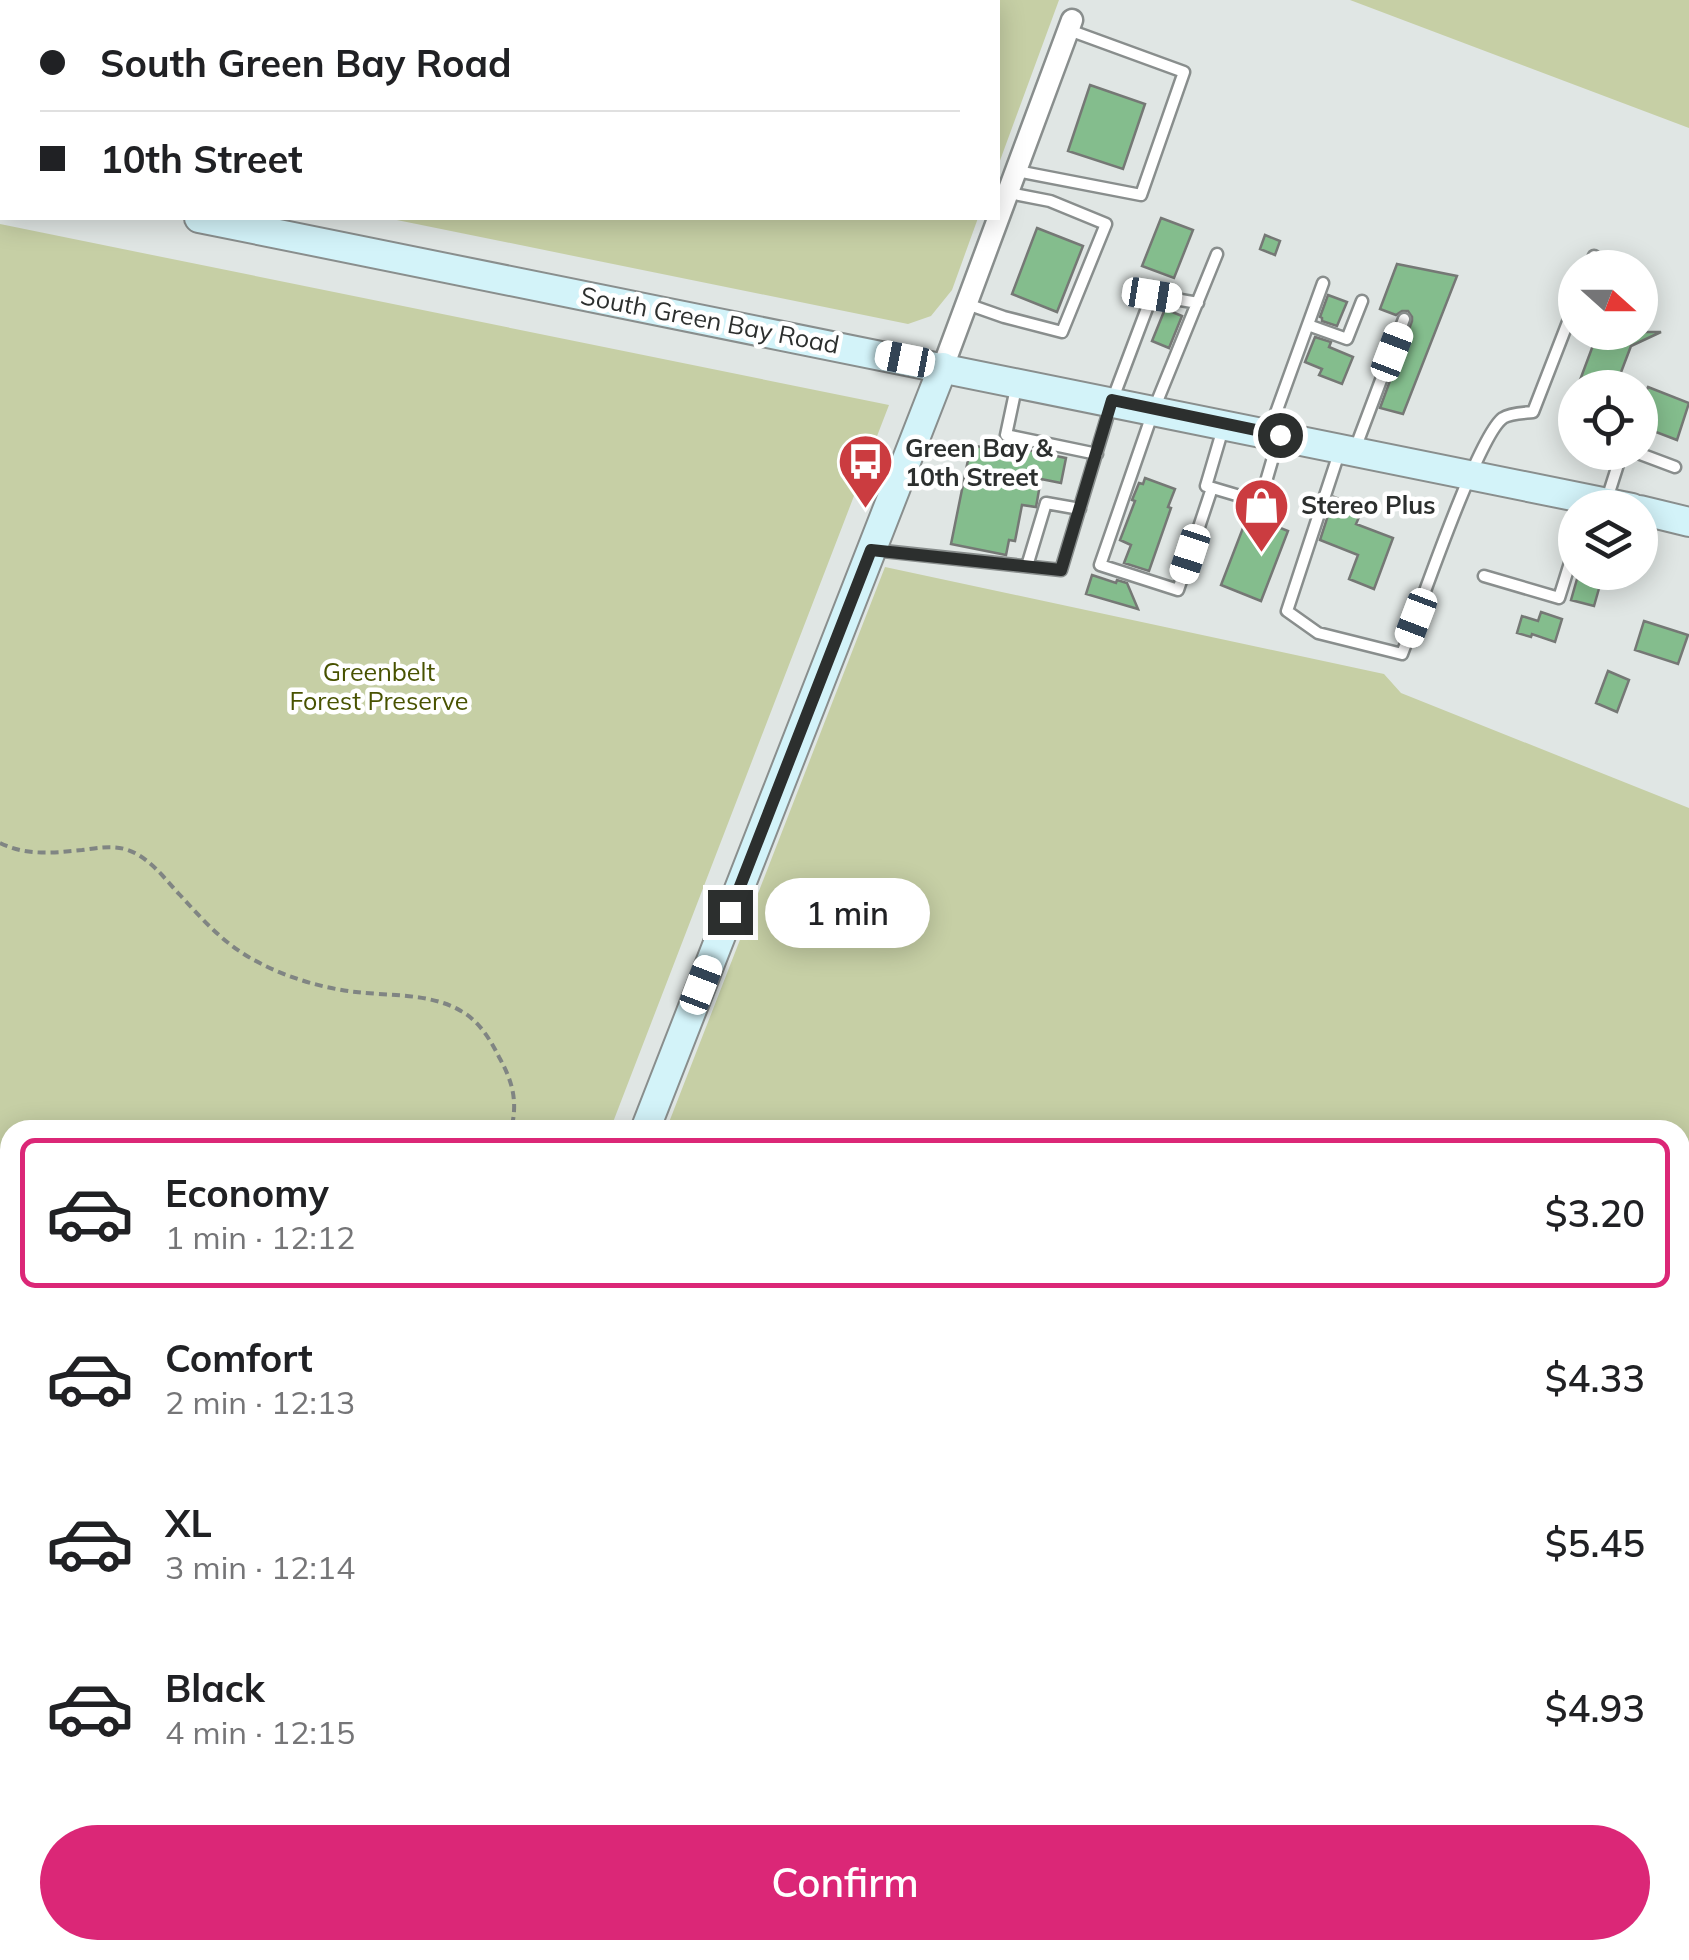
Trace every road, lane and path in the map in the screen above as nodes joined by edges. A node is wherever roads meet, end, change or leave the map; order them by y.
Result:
1 (1070, 25) joint
2 (1017, 171) junction
3 (1009, 193) junction
4 (1000, 216) edge
5 (209, 220) edge
6 (998, 220) edge
7 (1217, 254) dead end
8 (1323, 283) dead end
9 (1362, 302) dead end
10 (966, 303) junction
11 (1198, 303) junction
12 (1404, 319) dead end
13 (1308, 326) junction
14 (1558, 349) edge
15 (943, 367) junction
16 (1018, 382) junction
17 (1112, 400) junction
18 (1154, 410) junction
19 (1224, 424) junction
20 (1274, 434) junction
21 (1348, 449) junction
22 (1097, 454) junction
23 (1658, 461) edge
24 (1675, 467) dead end
25 (1471, 474) junction
26 (1212, 488) junction
27 (1558, 494) edge
28 (1080, 509) junction
29 (1658, 514) edge
30 (1689, 522) edge
31 (871, 550) junction
32 (1027, 566) junction
33 (1484, 576) dead end
34 (1562, 590) edge
35 (0, 843) edge
36 (513, 1120) edge
37 (648, 1120) edge

1 - 2 street
1 - 2 lane
2 - 3 street
3 - 4 street
3 - 10 lane
5 - 15 main road, South Green Bay Road
6 - 10 street
7 - 11 lane
8 - 13 lane
9 - 13 lane
10 - 15 street
11 - 17 lane
11 - 18 lane
12 - 21 lane
13 - 20 lane
14 - 25 lane
15 - 16 main road, South Green Bay Road
15 - 31 main road
16 - 17 main road, South Green Bay Road
16 - 22 lane
17 - 18 main road, South Green Bay Road
17 - 22 lane
18 - 19 main road, South Green Bay Road
18 - 26 lane
19 - 20 main road, South Green Bay Road
19 - 26 lane
20 - 21 main road, South Green Bay Road
20 - 26 lane
21 - 25 main road, South Green Bay Road
21 - 25 lane
22 - 28 lane
23 - 24 lane
25 - 27 main road, South Green Bay Road
28 - 32 lane
28 - 32 lane
29 - 30 main road
31 - 32 lane
31 - 37 main road
33 - 34 lane
35 - 36 path

